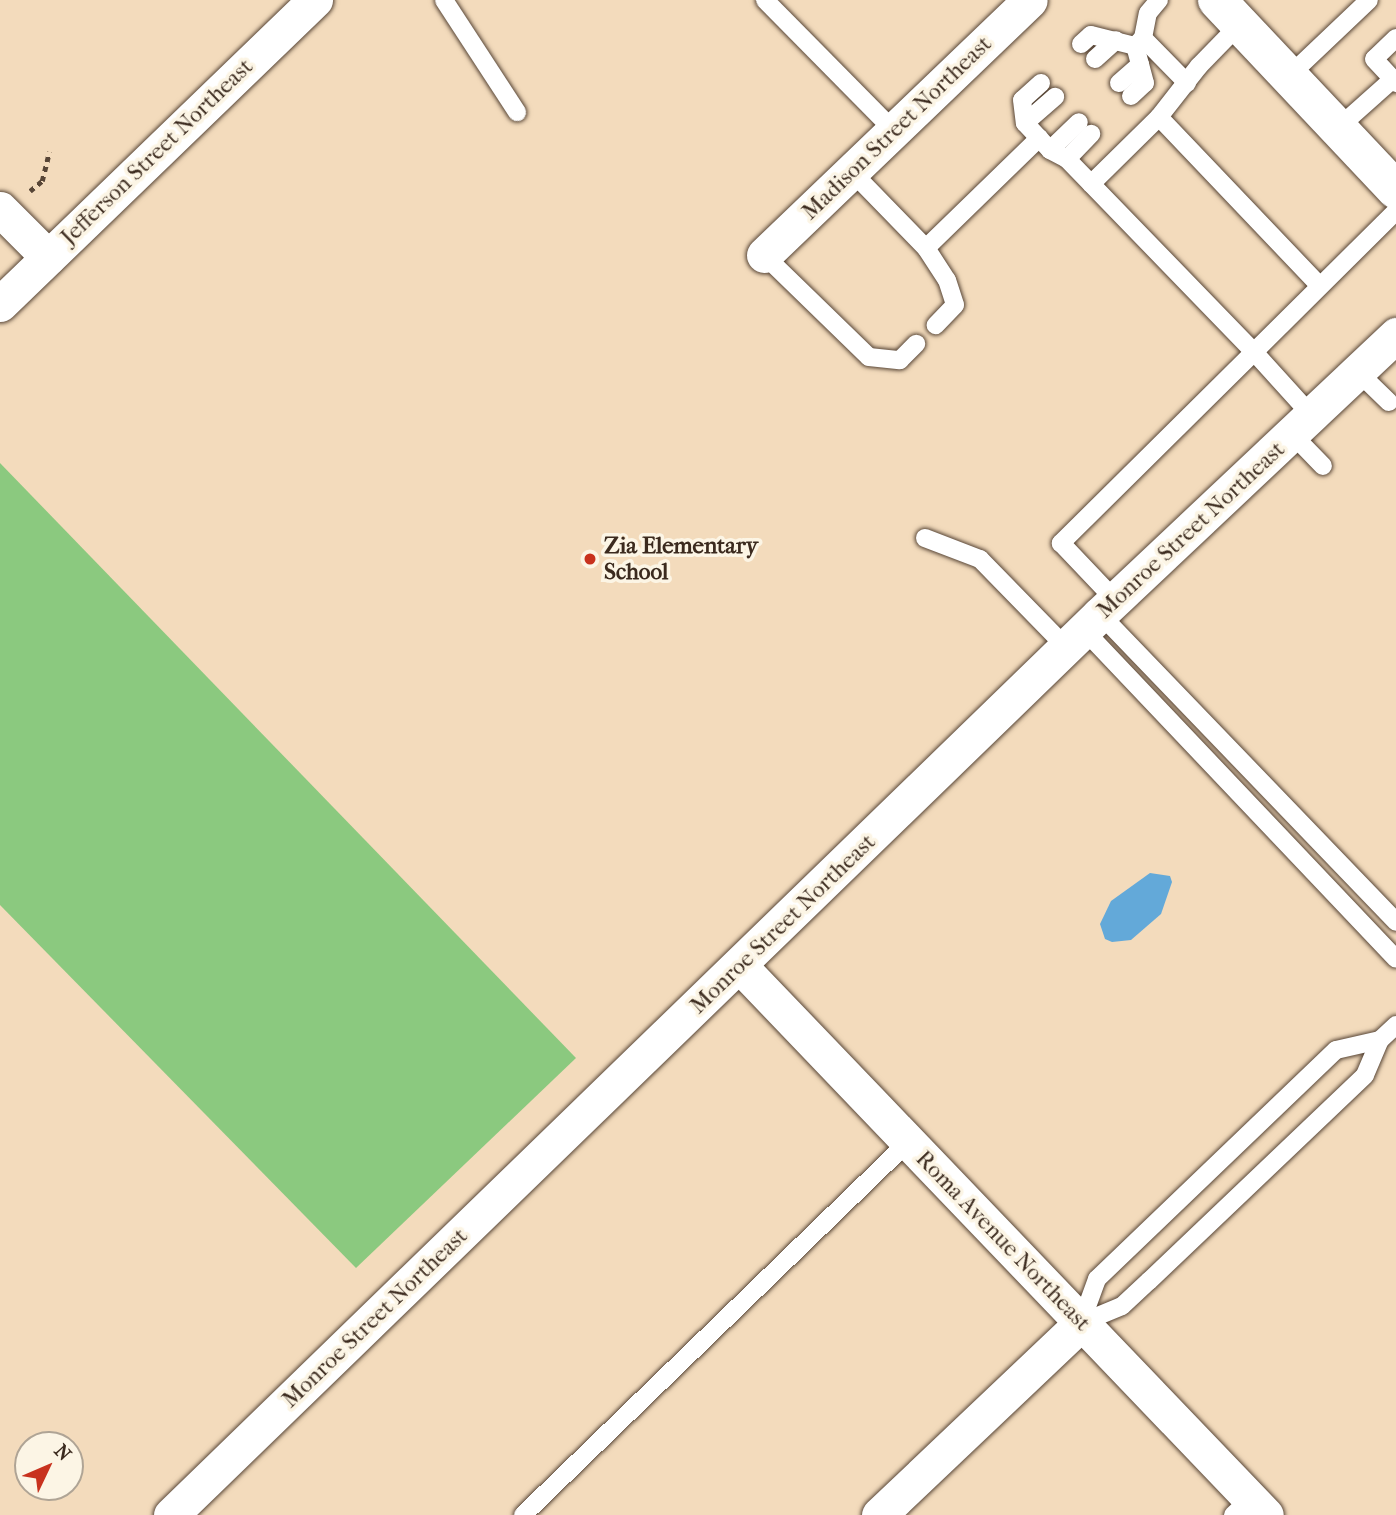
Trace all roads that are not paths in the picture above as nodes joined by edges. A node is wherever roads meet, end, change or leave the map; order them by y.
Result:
1 (315, 0) edge
2 (443, 0) edge
3 (765, 0) edge
4 (1030, 0) edge
5 (1159, 0) edge
6 (1369, 0) edge
7 (1228, 12) edge
8 (1396, 38) edge
9 (1116, 40) junction
10 (1139, 42) junction
11 (1081, 44) dead end
12 (1095, 59) dead end
13 (1289, 76) junction
14 (1394, 81) edge
15 (1041, 83) dead end
16 (1187, 83) junction
17 (1125, 90) dead end
18 (1055, 97) dead end
19 (517, 112) dead end
20 (1160, 117) junction
21 (1026, 124) junction
22 (1338, 128) junction
23 (894, 131) junction
24 (1045, 144) junction
25 (1067, 159) junction
26 (852, 172) junction
27 (1091, 184) junction
28 (1396, 190) edge
29 (12, 203) edge
30 (1396, 211) edge
31 (926, 248) junction
32 (764, 255) joint
33 (48, 257) junction
34 (1320, 286) junction
35 (0, 304) edge
36 (936, 325) dead end
37 (1396, 335) edge
38 (916, 344) dead end
39 (1254, 352) junction
40 (1358, 372) junction
41 (1390, 402) dead end
42 (1303, 426) junction
43 (1323, 466) dead end
44 (925, 538) dead end
45 (1091, 623) junction
46 (1396, 922) edge
47 (1396, 959) edge
48 (740, 966) junction
49 (1396, 1025) edge
50 (1380, 1040) junction
51 (908, 1142) junction
52 (1081, 1323) junction
53 (1250, 1510) edge
54 (171, 1515) edge
55 (523, 1515) edge
56 (879, 1515) edge

1 - 33 street, Jefferson Street Northeast
2 - 19 lane
3 - 23 lane
4 - 23 street, Madison Street Northeast
5 - 10 lane
6 - 13 lane
7 - 13 main road
7 - 16 lane
8 - 14 lane
9 - 10 lane
9 - 11 lane
9 - 12 lane
10 - 16 lane
10 - 17 lane
13 - 22 main road
14 - 22 lane
15 - 21 lane
16 - 20 lane
18 - 21 lane
20 - 27 lane
20 - 34 lane
21 - 24 lane
22 - 28 main road
23 - 26 street, Madison Street Northeast
24 - 25 lane
24 - 25 lane
24 - 31 lane
25 - 27 lane
26 - 31 lane
26 - 32 street, Madison Street Northeast
27 - 39 lane
29 - 33 street
30 - 34 lane
31 - 36 lane
32 - 38 lane
33 - 35 street, Jefferson Street Northeast
34 - 39 lane
37 - 40 street, Monroe Street Northeast
39 - 42 lane
39 - 45 lane
40 - 41 lane
40 - 42 street, Monroe Street Northeast
42 - 43 lane
42 - 45 street, Monroe Street Northeast
44 - 45 lane
45 - 46 lane
45 - 47 lane
45 - 48 street, Monroe Street Northeast
48 - 51 street, Roma Avenue Northeast
48 - 54 street, Monroe Street Northeast
49 - 50 lane
50 - 52 lane
50 - 52 lane
51 - 52 street, Roma Avenue Northeast
51 - 55 lane
52 - 53 street, Roma Avenue Northeast
52 - 56 street

